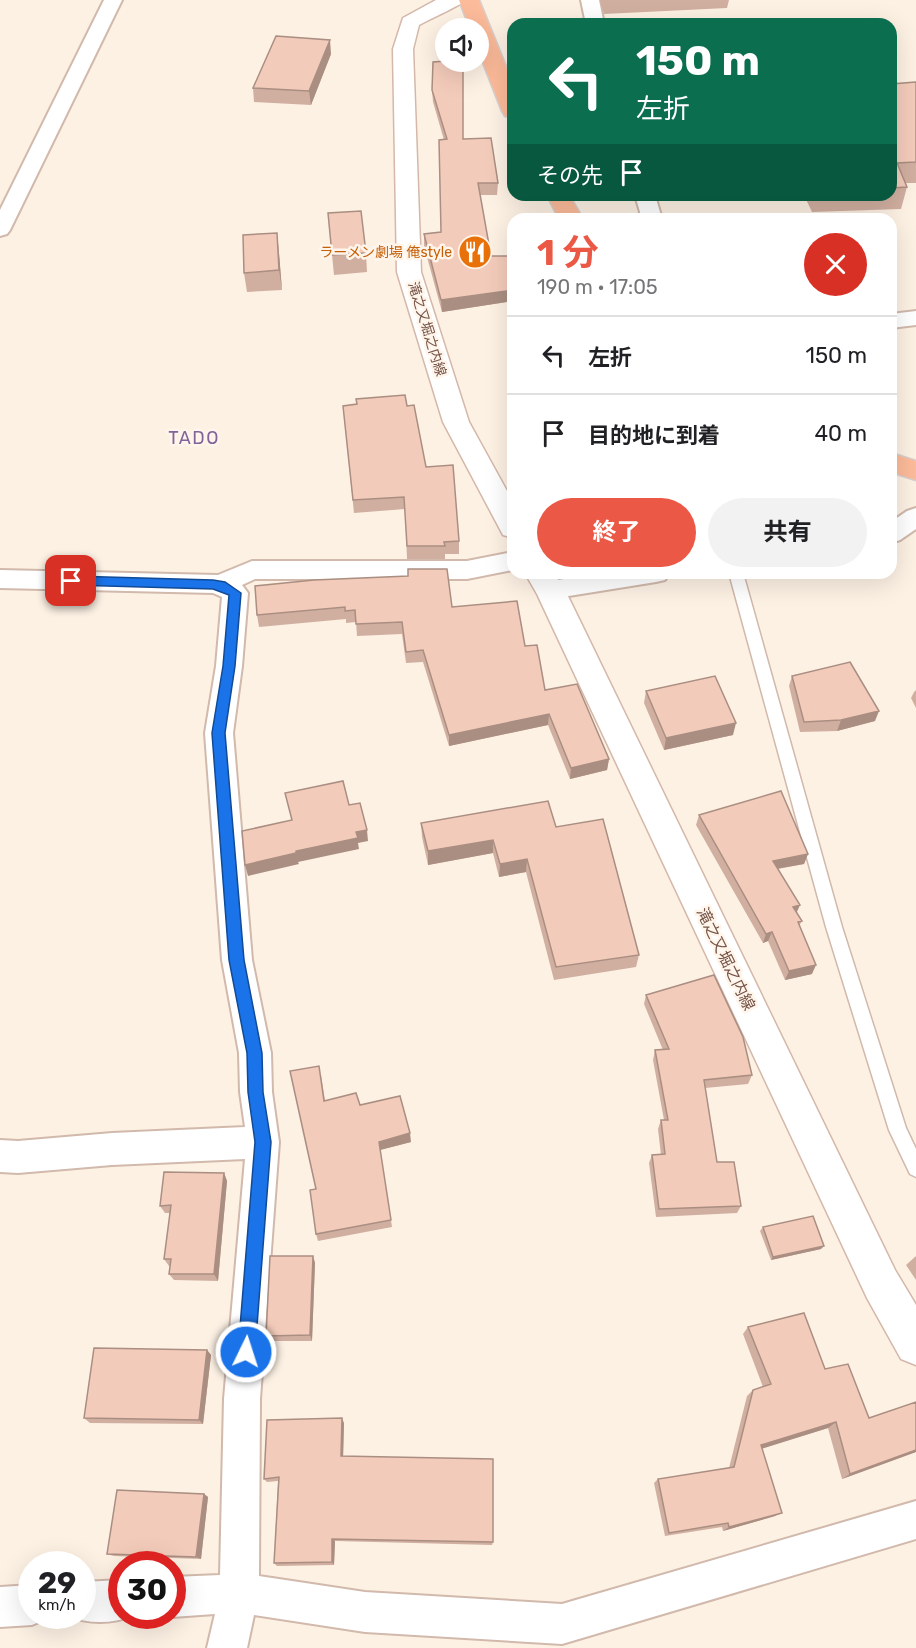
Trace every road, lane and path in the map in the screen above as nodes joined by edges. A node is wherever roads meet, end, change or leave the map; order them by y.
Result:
1 (113, 0) edge
2 (456, 0) edge
3 (469, 0) edge
4 (590, 0) edge
5 (594, 18) edge
6 (507, 96) edge
7 (0, 230) edge
8 (916, 318) edge
9 (897, 320) edge
10 (897, 464) edge
11 (916, 471) edge
12 (507, 517) edge
13 (916, 517) edge
14 (897, 530) edge
15 (507, 562) edge
16 (0, 579) edge
17 (581, 579) edge
18 (738, 579) edge
19 (544, 582) edge
20 (221, 585) junction
21 (263, 1142) junction
22 (0, 1156) edge
23 (916, 1168) edge
24 (916, 1344) edge
25 (916, 1520) edge
26 (239, 1593) junction
27 (186, 1596) edge
28 (18, 1606) edge
29 (0, 1607) edge
30 (227, 1648) edge

1 - 7 street
2 - 12 main road, 滝之又堀之内線
3 - 6 highway
4 - 5 street
8 - 9 street
10 - 11 highway
13 - 14 street
15 - 20 street
16 - 20 street
17 - 19 street
18 - 23 lane
19 - 24 main road, 滝之又堀之内線
20 - 21 street
21 - 22 street
21 - 26 street
25 - 26 street
26 - 27 street
26 - 30 street
28 - 29 street

